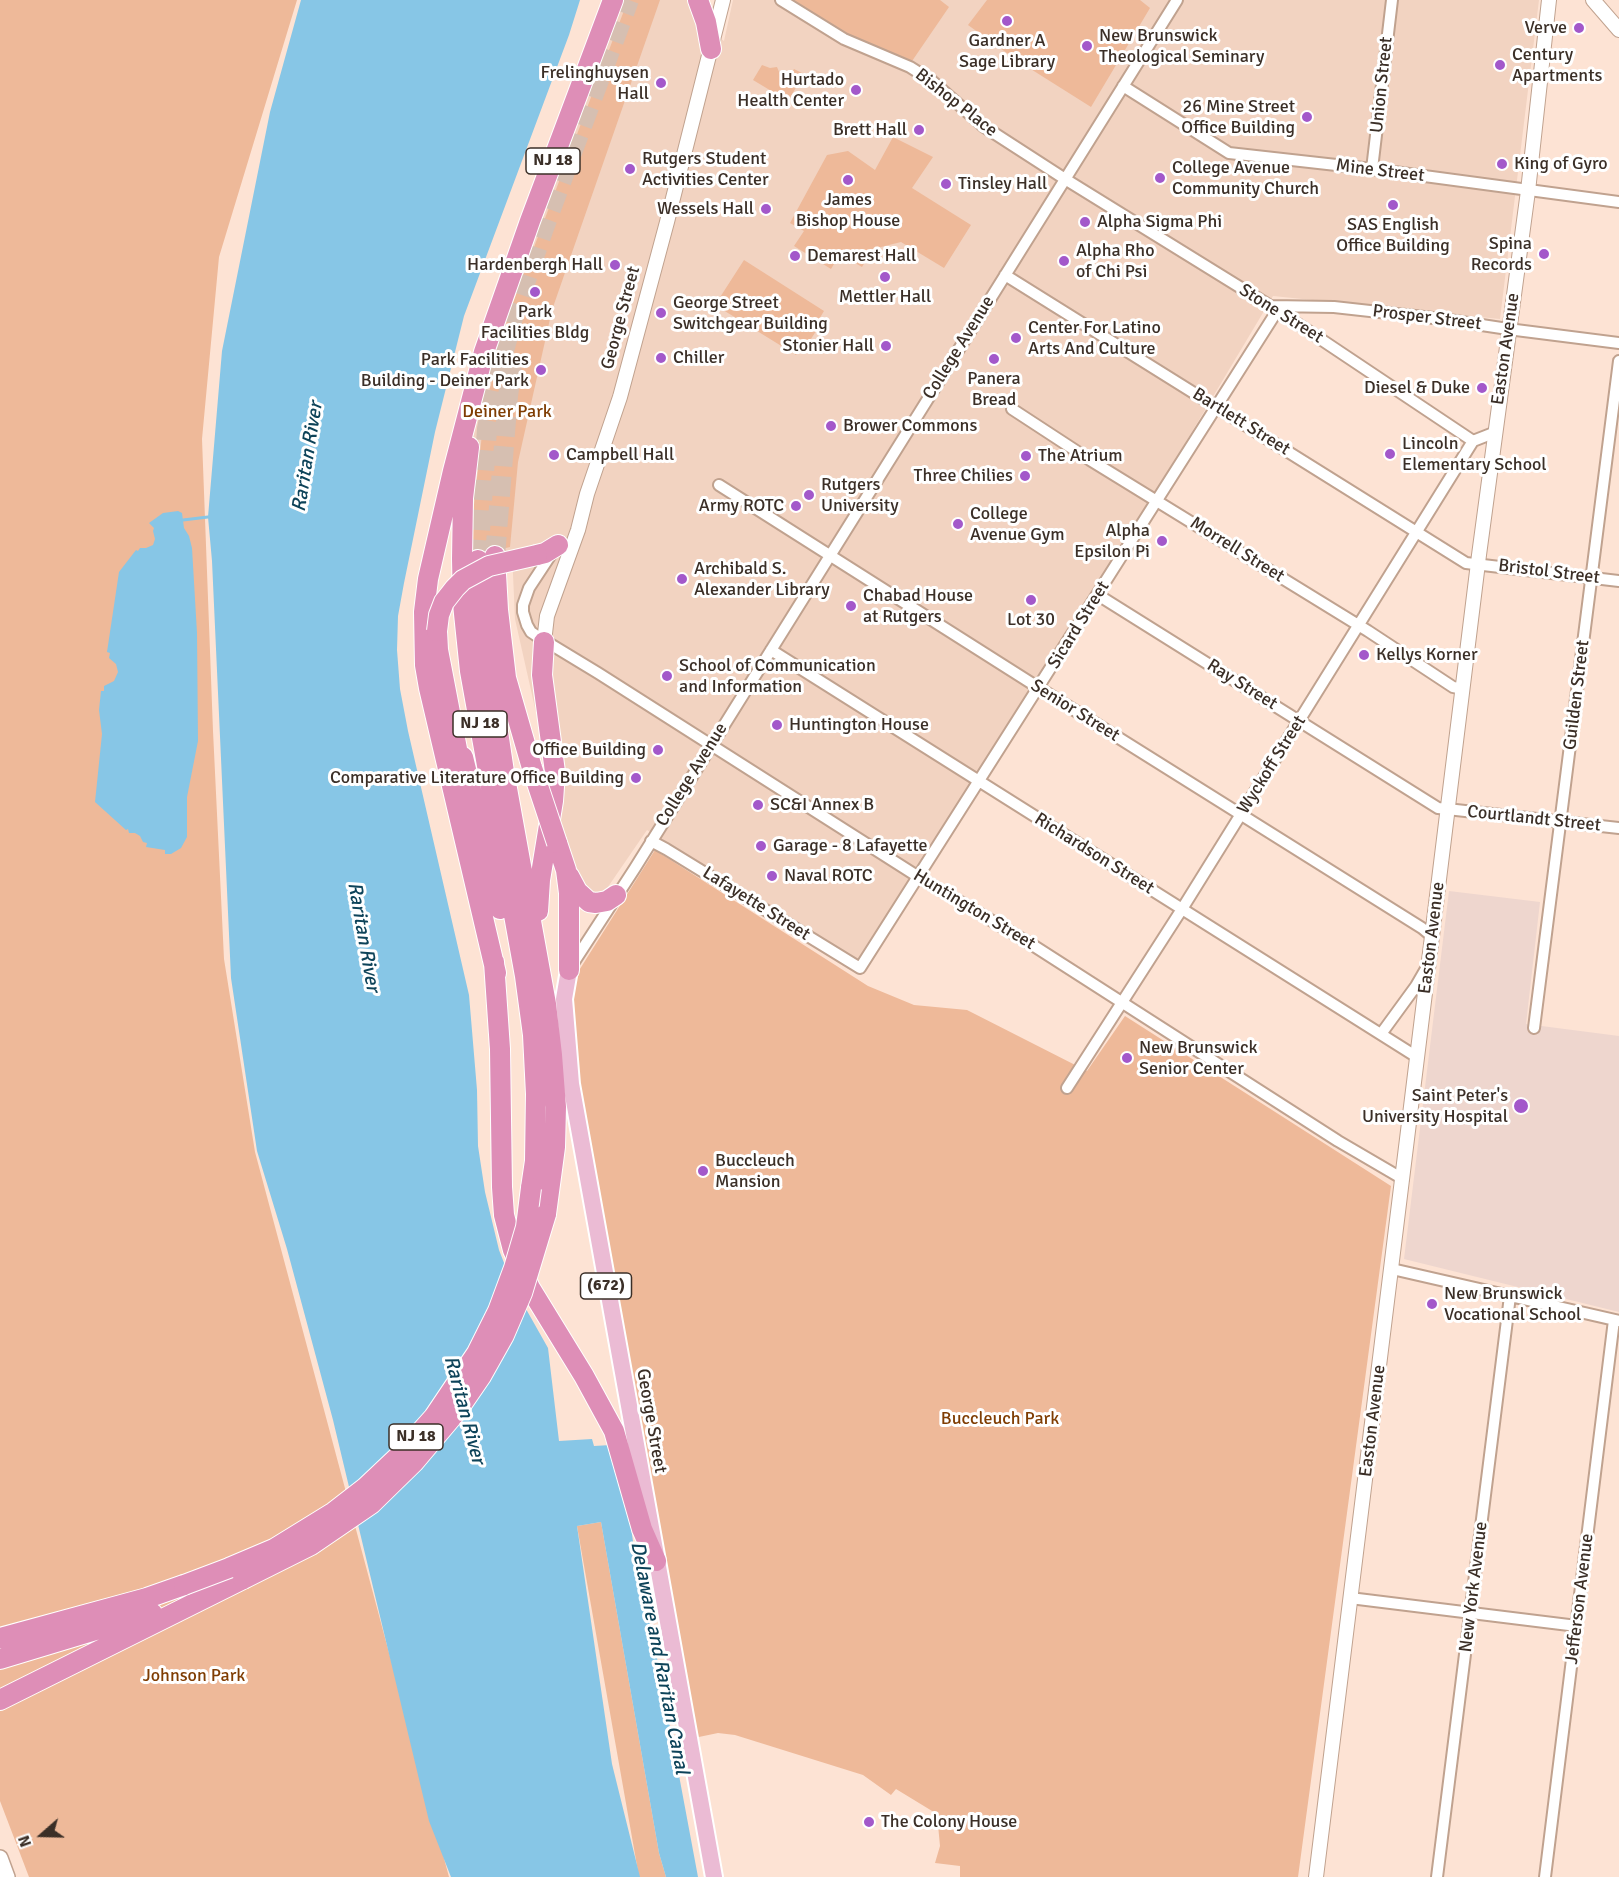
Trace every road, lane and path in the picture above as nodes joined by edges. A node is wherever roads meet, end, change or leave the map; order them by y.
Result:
1 (613, 0) edge
2 (698, 0) edge
3 (723, 0) edge
4 (781, 0) edge
5 (1162, 0) edge
6 (1392, 0) edge
7 (1549, 0) edge
8 (1593, 0) edge
9 (1175, 4) edge
10 (1619, 30) edge
11 (711, 49) junction
12 (1123, 86) junction
13 (1372, 169) junction
14 (1065, 179) junction
15 (1528, 191) junction
16 (1619, 202) edge
17 (1005, 275) junction
18 (1274, 308) junction
19 (1508, 329) junction
20 (1619, 343) edge
21 (484, 352) junction
22 (1619, 362) edge
23 (1215, 406) junction
24 (1012, 409) dead end
25 (1496, 432) junction
26 (1473, 441) junction
27 (718, 485) dead end
28 (587, 494) junction
29 (1157, 500) junction
30 (1417, 533) junction
31 (558, 544) junction
32 (829, 556) junction
33 (1478, 564) junction
34 (1592, 577) junction
35 (1619, 580) edge
36 (1098, 595) junction
37 (1360, 626) junction
38 (544, 642) junction
39 (771, 650) junction
40 (1039, 688) junction
41 (1463, 689) junction
42 (450, 708) junction
43 (1300, 720) junction
44 (711, 745) junction
45 (978, 782) junction
46 (1448, 809) junction
47 (1241, 814) junction
48 (1561, 822) junction
49 (1619, 828) edge
50 (651, 841) junction
51 (566, 870) junction
52 (917, 876) junction
53 (616, 895) junction
54 (1182, 909) junction
55 (1432, 937) junction
56 (538, 959) junction
57 (1430, 961) junction
58 (860, 968) joint
59 (569, 970) junction
60 (496, 974) junction
61 (1122, 1003) junction
62 (1534, 1028) dead end
63 (1381, 1034) junction
64 (1418, 1057) junction
65 (1067, 1088) dead end
66 (536, 1094) junction
67 (1403, 1179) junction
68 (1392, 1269) junction
69 (1510, 1296) junction
70 (1617, 1321) edge
71 (656, 1561) junction
72 (1350, 1598) junction
73 (182, 1599) junction
74 (1470, 1613) junction
75 (1577, 1626) junction
76 (0, 1638) edge
77 (0, 1659) edge
78 (0, 1700) edge
79 (0, 1858) edge
80 (8, 1877) edge
81 (714, 1877) edge
82 (1316, 1877) edge
83 (1437, 1877) edge
84 (1545, 1877) edge

1 - 21 highway, NJ 18
2 - 11 highway
3 - 11 street, George Street
4 - 14 street, Bishop Place
5 - 9 street
6 - 13 street, Union Street
7 - 15 street, Easton Avenue
8 - 10 street
9 - 12 street, College Avenue
11 - 28 street, George Street
12 - 13 street, Mine Street
12 - 14 street, College Avenue
13 - 15 street, Mine Street
14 - 17 street, College Avenue
14 - 18 street, Stone Street
15 - 16 street, Mine Street
15 - 19 street, Easton Avenue
17 - 23 street, Bartlett Street
17 - 32 street, College Avenue
18 - 19 street, Prosper Street
18 - 23 street, Sicard Street
18 - 26 street, Stone Street
19 - 20 street, Prosper Street
19 - 25 street, Easton Avenue
21 - 60 highway
21 - 66 highway, NJ 18
22 - 34 street, Guilden Street
23 - 29 street, Sicard Street
23 - 30 street, Bartlett Street
24 - 29 street, Morrell Street
25 - 26 street
25 - 33 street, Easton Avenue
26 - 30 street, Wyckoff Street
27 - 32 street, Senior Street
28 - 31 street
28 - 38 street, George Street
29 - 36 street, Sicard Street
29 - 37 street, Morrell Street
30 - 33 street, Bartlett Street
30 - 37 street, Wyckoff Street
31 - 38 street
31 - 42 highway, bridge
32 - 39 street, College Avenue
32 - 40 street, Senior Street
33 - 34 street, Bristol Street
33 - 41 street, Easton Avenue
34 - 35 street, Bristol Street
34 - 48 street, Guilden Street
36 - 40 street, Sicard Street
36 - 43 street, Ray Street
37 - 41 street, Morrell Street
37 - 43 street, Wyckoff Street
38 - 44 street, Huntington Street
38 - 56 highway
39 - 44 street, College Avenue
39 - 45 street, Richardson Street
40 - 45 street, Sicard Street
40 - 47 street, Senior Street
41 - 46 street, Easton Avenue
42 - 60 highway
42 - 66 highway
43 - 46 street, Ray Street
43 - 47 street, Wyckoff Street
44 - 50 street, College Avenue
44 - 52 street, Huntington Street
45 - 52 street, Sicard Street
45 - 54 street, Richardson Street
46 - 48 street, Courtlandt Street
46 - 55 street, Easton Avenue
47 - 54 street, Wyckoff Street
47 - 55 street, Senior Street
48 - 49 street, Courtlandt Street
48 - 62 street, Guilden Street
50 - 53 street, College Avenue
50 - 58 street, Lafayette Street
51 - 53 highway
51 - 56 highway, NJ 18, bridge
51 - 59 highway
52 - 58 street, Sicard Street
52 - 61 street, Huntington Street
53 - 59 street, College Avenue
54 - 61 street, Wyckoff Street
54 - 63 street, Richardson Street
55 - 57 street, Easton Avenue
56 - 73 highway, NJ 18, bridge
57 - 63 street
57 - 64 street, Easton Avenue
59 - 71 main road, George Street / (672)
60 - 71 highway
61 - 65 street, Wyckoff Street
61 - 67 street, Huntington Street
63 - 64 street, Richardson Street
64 - 67 street, Easton Avenue
66 - 73 highway, NJ 18, bridge
67 - 68 street, Easton Avenue
68 - 69 street
68 - 72 street, Easton Avenue
69 - 70 street
69 - 74 street, New York Avenue
70 - 75 street, Jefferson Avenue
71 - 81 main road, George Street / (672)
72 - 74 street
72 - 82 street, Easton Avenue
73 - 76 highway, NJ 18
73 - 77 highway, NJ 18
73 - 78 highway
74 - 75 street
74 - 83 street, New York Avenue
75 - 84 street, Jefferson Avenue
79 - 80 main road

